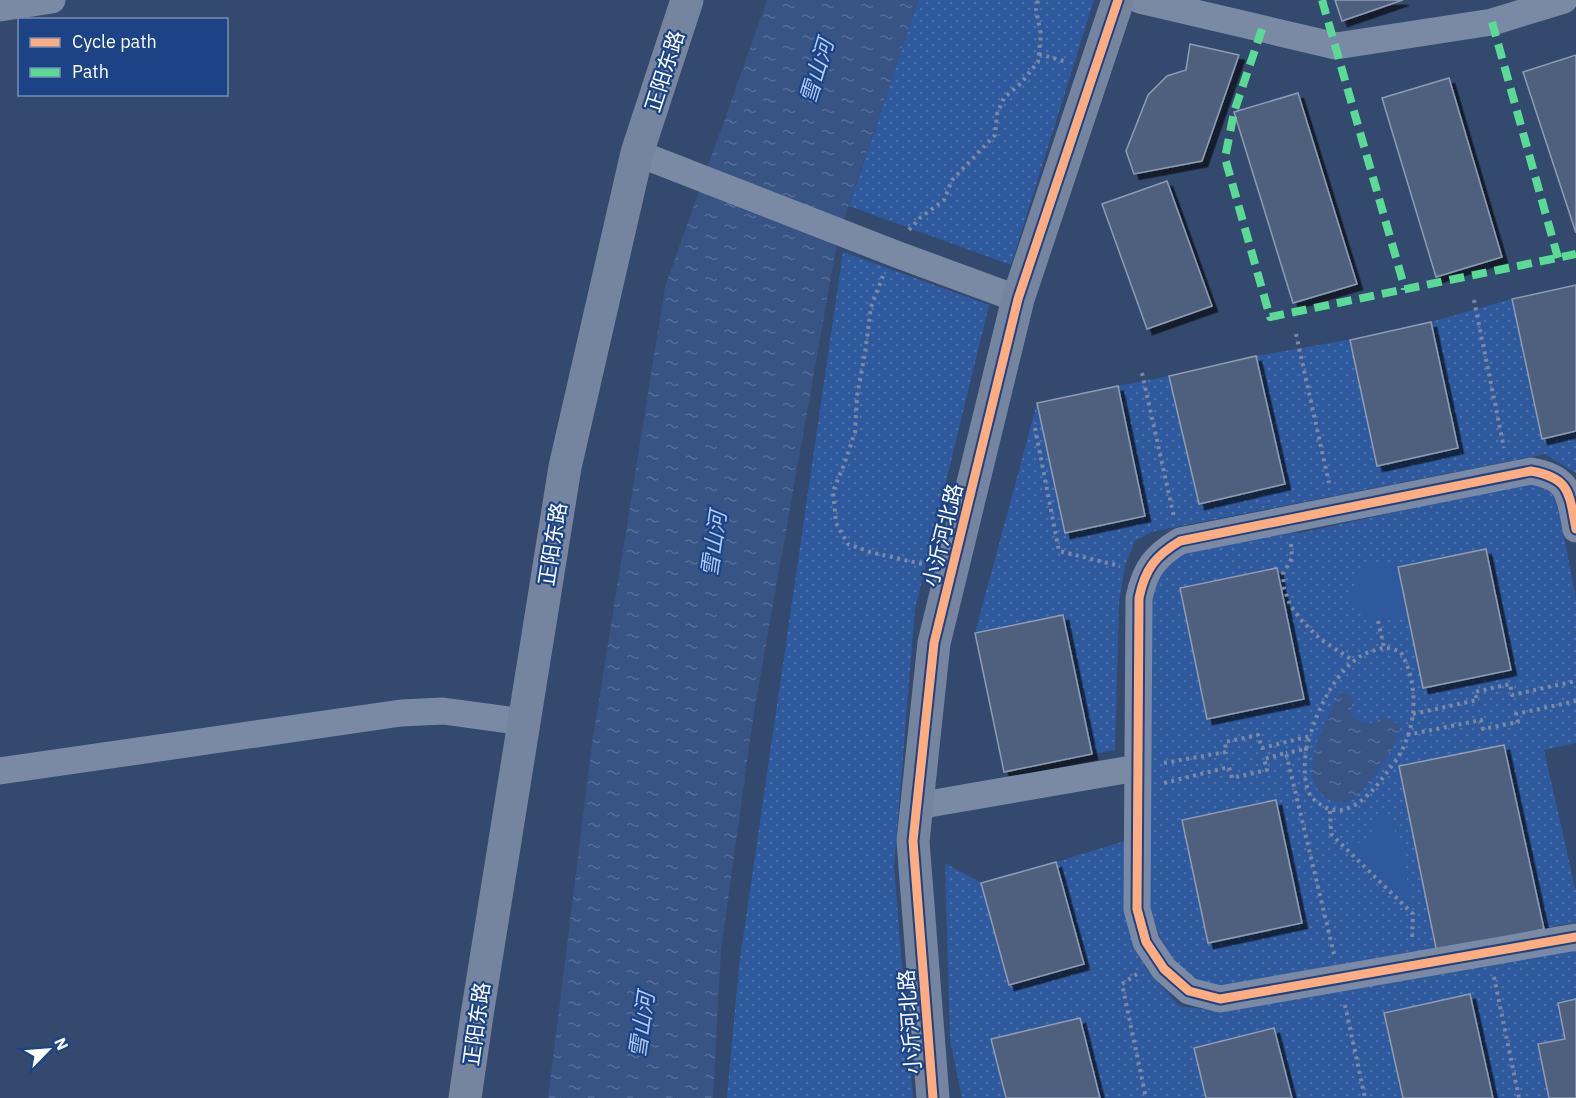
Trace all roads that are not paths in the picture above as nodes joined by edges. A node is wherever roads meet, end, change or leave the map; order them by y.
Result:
1 (52, 0) edge
2 (687, 0) edge
3 (1118, 0) edge
4 (1140, 0) edge
5 (1564, 0) edge
6 (0, 8) edge
7 (1488, 11) edge
8 (637, 153) junction
9 (1018, 299) junction
10 (1576, 529) edge
11 (523, 722) junction
12 (0, 771) edge
13 (1137, 778) junction
14 (917, 806) junction
15 (1576, 937) edge
16 (465, 1098) edge
17 (933, 1098) edge

1 - 6 street
2 - 8 street, 正阳东路
3 - 9 street, 小沂河北路
4 - 7 street
5 - 7 street
8 - 9 street
8 - 11 street, 正阳东路
9 - 14 street, 小沂河北路
10 - 13 street
11 - 12 street
11 - 16 street, 正阳东路
13 - 14 street
13 - 15 street
14 - 17 street, 小沂河北路

